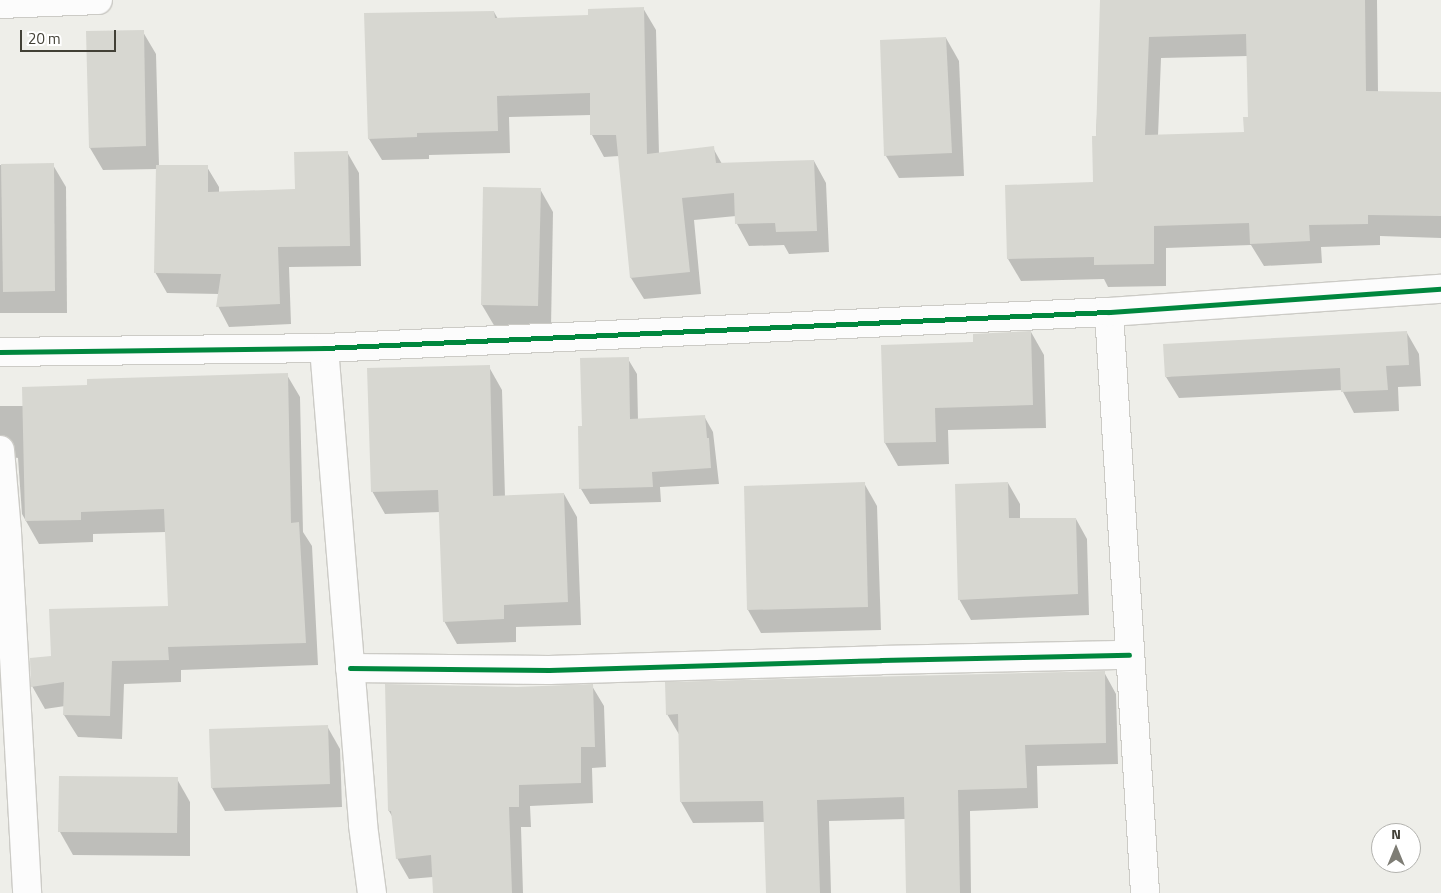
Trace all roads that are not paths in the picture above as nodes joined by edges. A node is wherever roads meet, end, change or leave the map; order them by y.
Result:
1 (98, 0) edge
2 (0, 4) edge
3 (1441, 289) edge
4 (1109, 312) junction
5 (324, 348) junction
6 (0, 352) edge
7 (0, 450) edge
8 (1129, 655) junction
9 (350, 668) junction
10 (27, 893) edge
11 (372, 893) edge
12 (1145, 893) edge

1 - 2 street
3 - 4 street
4 - 5 street
4 - 8 street
5 - 6 street
5 - 9 street
7 - 10 street
8 - 9 street
8 - 12 street
9 - 11 street

